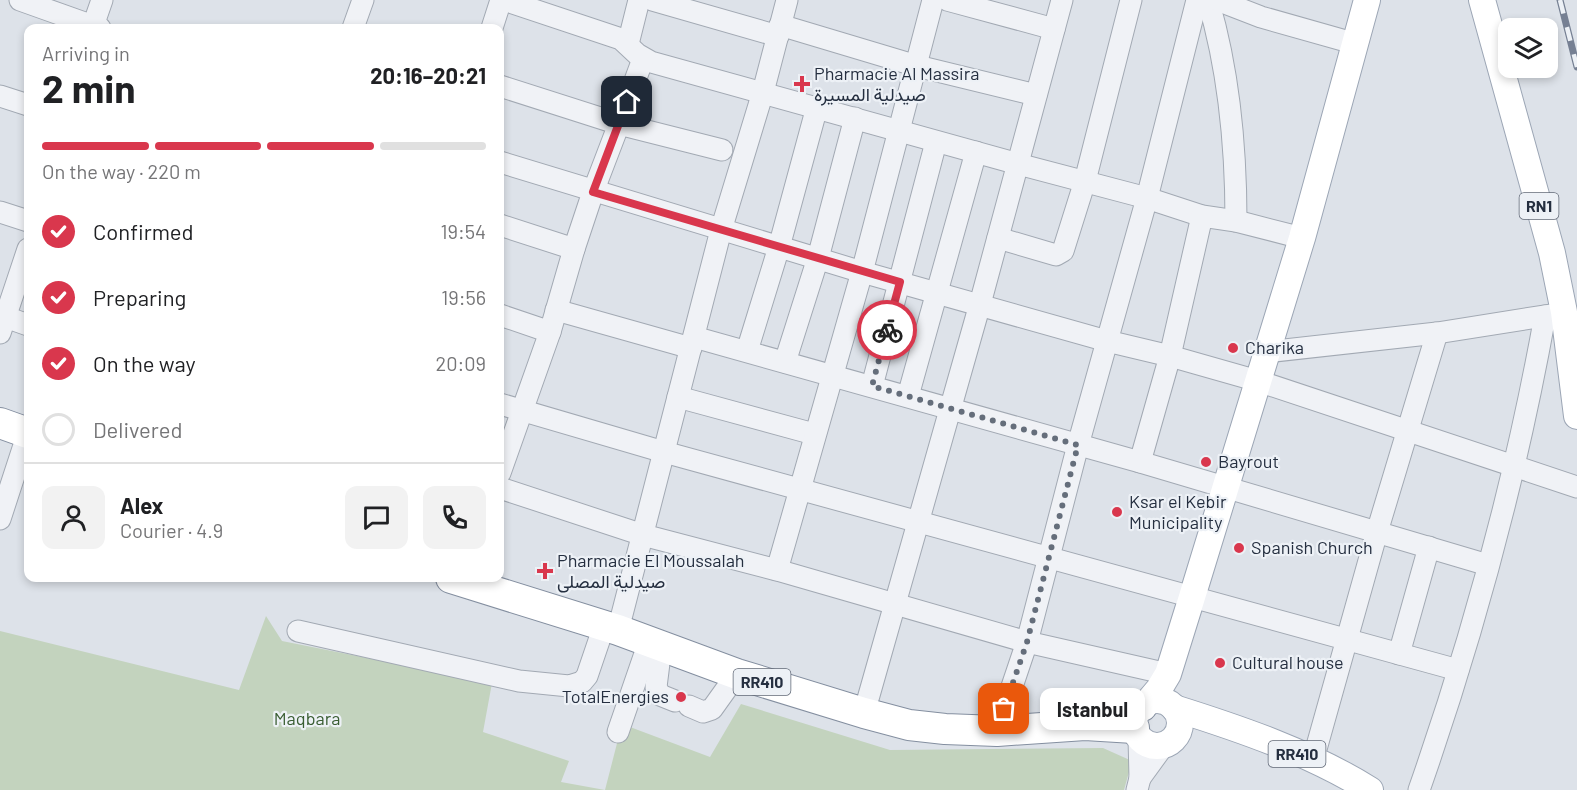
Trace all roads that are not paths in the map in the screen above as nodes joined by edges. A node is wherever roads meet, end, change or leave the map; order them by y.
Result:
1 (20, 0) edge
2 (102, 0) edge
3 (363, 0) edge
4 (639, 0) edge
5 (652, 0) edge
6 (787, 0) edge
7 (933, 0) edge
8 (947, 0) edge
9 (1062, 0) edge
10 (1131, 0) edge
11 (1197, 0) edge
12 (1208, 0) edge
13 (1217, 0) edge
14 (1366, 0) edge
15 (1482, 0) edge
16 (506, 1) edge
17 (1264, 8) edge
18 (84, 24) edge
19 (96, 24) edge
20 (354, 24) edge
21 (494, 24) edge
22 (1054, 29) junction
23 (779, 31) junction
24 (1353, 44) junction
25 (636, 52) junction
26 (917, 66) junction
27 (504, 87) edge
28 (764, 92) junction
29 (1036, 95) junction
30 (0, 96) edge
31 (24, 104) edge
32 (817, 107) junction
33 (855, 118) junction
34 (619, 124) junction
35 (899, 131) junction
36 (936, 142) junction
37 (722, 150) dead end
38 (976, 152) junction
39 (504, 163) edge
40 (1018, 164) junction
41 (1085, 182) junction
42 (593, 192) junction
43 (1147, 198) junction
44 (0, 212) edge
45 (1202, 216) junction
46 (24, 221) edge
47 (1236, 221) junction
48 (504, 226) edge
49 (721, 230) junction
50 (998, 238) junction
51 (1302, 238) junction
52 (779, 247) junction
53 (574, 249) junction
54 (818, 258) junction
55 (24, 262) edge
56 (862, 272) junction
57 (900, 282) junction
58 (937, 292) junction
59 (980, 304) junction
60 (556, 310) junction
61 (1555, 314) junction
62 (504, 316) edge
63 (2, 321) edge
64 (24, 324) edge
65 (550, 332) junction
66 (1437, 333) junction
67 (1107, 341) junction
68 (692, 342) junction
69 (747, 351) junction
70 (1266, 352) junction
71 (1170, 356) junction
72 (785, 362) junction
73 (832, 374) junction
74 (1258, 381) junction
75 (872, 386) junction
76 (908, 396) junction
77 (678, 397) junction
78 (504, 405) edge
79 (950, 409) junction
80 (521, 410) junction
81 (1577, 416) edge
82 (0, 423) edge
83 (1409, 430) junction
84 (24, 432) edge
85 (814, 434) junction
86 (24, 445) edge
87 (1078, 445) junction
88 (664, 452) junction
89 (504, 461) edge
90 (1140, 462) junction
91 (1515, 465) junction
92 (1577, 487) edge
93 (800, 488) junction
94 (504, 489) edge
95 (1225, 489) junction
96 (0, 519) edge
97 (920, 522) junction
98 (1377, 532) junction
99 (643, 535) junction
100 (1429, 547) junction
101 (1049, 556) junction
102 (1488, 565) junction
103 (777, 570) junction
104 (467, 582) edge
105 (1192, 597) junction
106 (896, 606) junction
107 (611, 628) junction
108 (298, 632) dead end
109 (1348, 640) junction
110 (1027, 642) junction
111 (655, 644) junction
112 (1399, 654) junction
113 (1458, 670) junction
114 (737, 674) junction
115 (1168, 674) junction
116 (864, 713) junction
117 (1156, 720) junction
118 (997, 731) junction
119 (618, 732) dead end
120 (1313, 760) junction
121 (1139, 784) edge
122 (1351, 785) edge
123 (1419, 790) edge

1 - 18 street
2 - 19 street
3 - 20 street
4 - 25 street
5 - 23 street
6 - 23 street
7 - 26 street
8 - 22 street
9 - 22 street
10 - 41 street
11 - 43 street
12 - 47 street
13 - 17 street
14 - 24 main road
15 - 61 main road, RN1
16 - 21 street
16 - 25 street
17 - 24 street
22 - 29 street
23 - 26 street
23 - 28 street
24 - 51 main road
25 - 28 street
25 - 34 street
26 - 29 street
26 - 35 street
27 - 34 street
28 - 32 street
28 - 49 street
29 - 40 street
30 - 31 street
32 - 33 street
32 - 52 street
33 - 35 street
33 - 54 street
34 - 37 street
34 - 42 street
35 - 36 street
35 - 56 street
36 - 38 street
36 - 57 street
38 - 40 street
38 - 58 street
39 - 42 street
40 - 41 street
40 - 50 street
41 - 43 street
41 - 50 street
42 - 49 street
42 - 53 street
43 - 45 street
43 - 67 street
44 - 46 street
45 - 47 street
45 - 71 street
47 - 51 street
48 - 53 street
49 - 52 street
49 - 68 street
50 - 59 street
51 - 70 main road
52 - 54 street
52 - 69 street
53 - 60 street
54 - 56 street
54 - 72 street
55 - 63 street
56 - 57 street
56 - 73 street
57 - 58 street
57 - 75 street
58 - 59 street
58 - 76 street
59 - 67 street
59 - 79 street
60 - 65 street
60 - 68 street
61 - 66 street
61 - 81 main road, RN1
61 - 91 street
62 - 65 street
63 - 64 street
65 - 80 street
66 - 70 street
66 - 83 street
67 - 71 street
67 - 87 street
68 - 69 street
68 - 77 street
69 - 72 street
70 - 74 main road
71 - 74 street
71 - 90 street
72 - 73 street
73 - 75 street
73 - 85 street
74 - 83 street
74 - 95 main road
75 - 76 street
76 - 79 street
77 - 85 street
77 - 88 street
78 - 80 street
79 - 87 street
79 - 97 street
80 - 88 street
80 - 89 street
82 - 84 highway
83 - 91 street
83 - 98 street
85 - 93 street
86 - 96 street
87 - 90 street
87 - 101 street
88 - 93 street
88 - 99 street
90 - 95 street
91 - 92 street
91 - 102 street
93 - 97 street
93 - 103 street
94 - 99 street
95 - 98 street
95 - 105 main road
97 - 101 street
97 - 106 street
98 - 100 street
98 - 109 street
99 - 103 street
99 - 107 street
100 - 102 street
100 - 112 street
101 - 105 street
101 - 110 street
102 - 113 street
103 - 106 street
104 - 107 highway, RR410
105 - 109 street
105 - 115 main road
106 - 110 street
106 - 116 street
107 - 108 street
107 - 111 highway, RR410
109 - 112 street
109 - 120 street
110 - 115 street
110 - 118 street
111 - 114 highway, RR410
111 - 114 street
111 - 119 street
112 - 113 street
113 - 123 street
114 - 116 highway, RR410
115 - 117 main road
116 - 118 highway, RR410
117 - 118 highway, RR410
117 - 120 main road, RR410
117 - 121 street
120 - 122 main road, RR410

